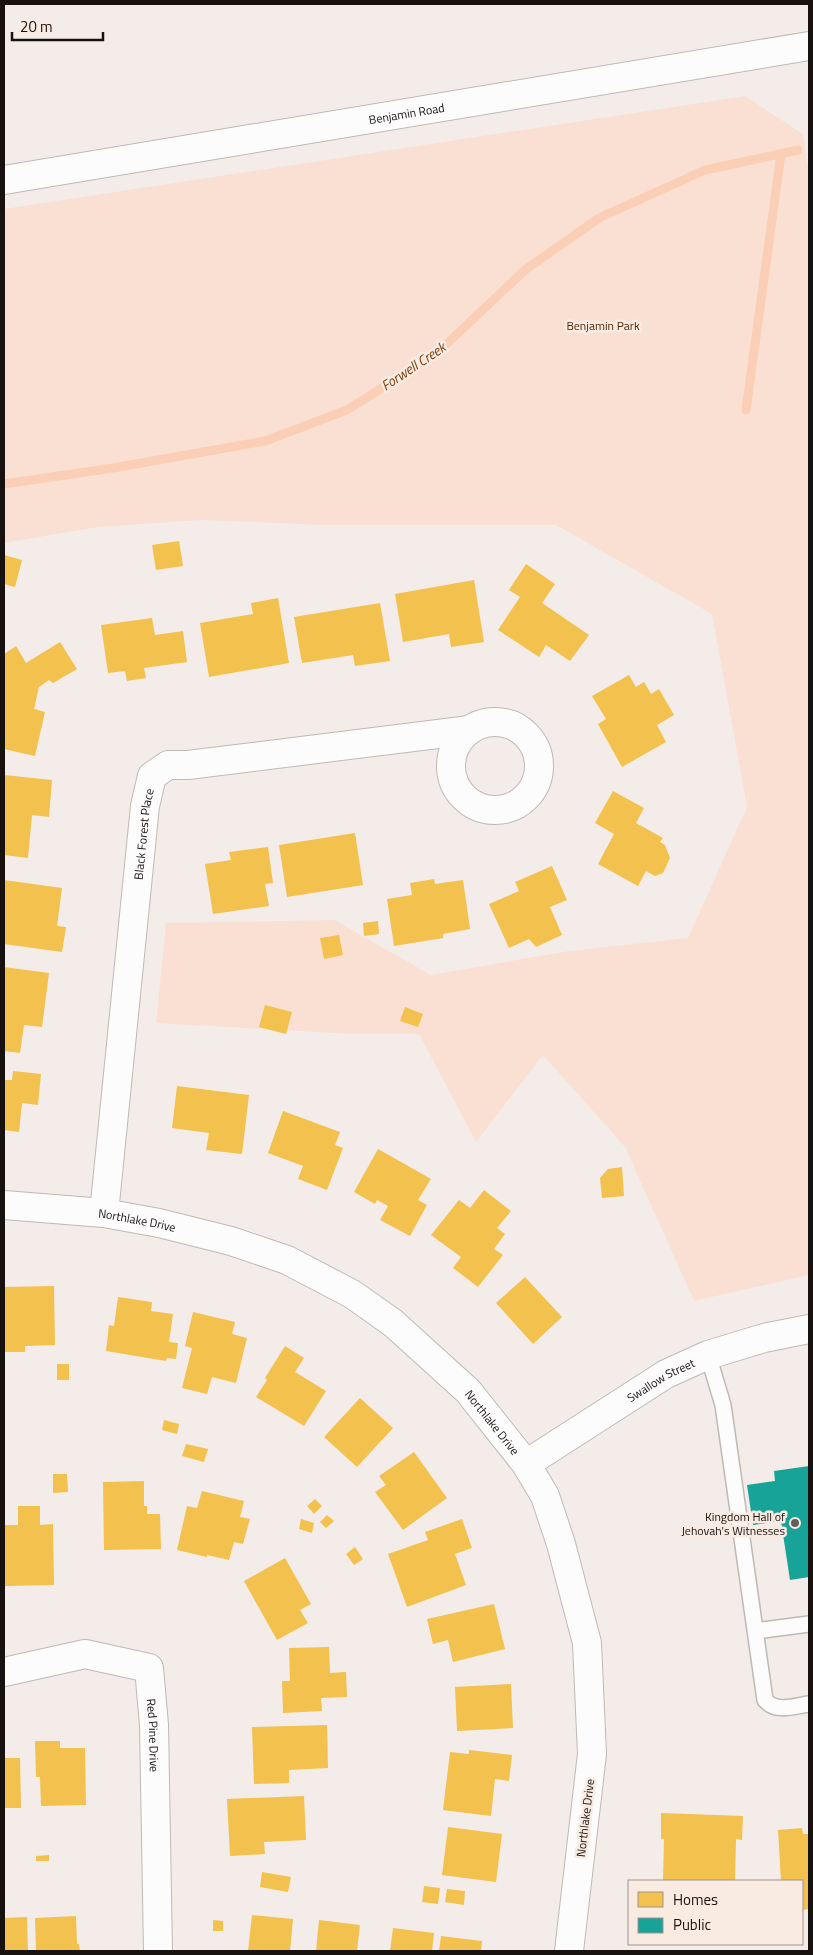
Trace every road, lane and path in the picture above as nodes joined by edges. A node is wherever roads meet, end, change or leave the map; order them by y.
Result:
1 (809, 46) edge
2 (4, 180) edge
3 (470, 730) dead end
4 (4, 1205) edge
5 (104, 1213) junction
6 (809, 1329) edge
7 (708, 1355) junction
8 (526, 1464) junction
9 (809, 1624) edge
10 (755, 1631) junction
11 (4, 1672) edge
12 (809, 1704) edge
13 (158, 1951) edge
14 (569, 1951) edge

1 - 2 street, Benjamin Road
3 - 5 street, Black Forest Place
4 - 5 street, Northlake Drive
5 - 8 street, Northlake Drive
6 - 7 street, Swallow Street
7 - 8 street, Swallow Street
7 - 10 lane
8 - 14 street, Northlake Drive
9 - 10 lane
10 - 12 lane
11 - 13 street, Red Pine Drive

